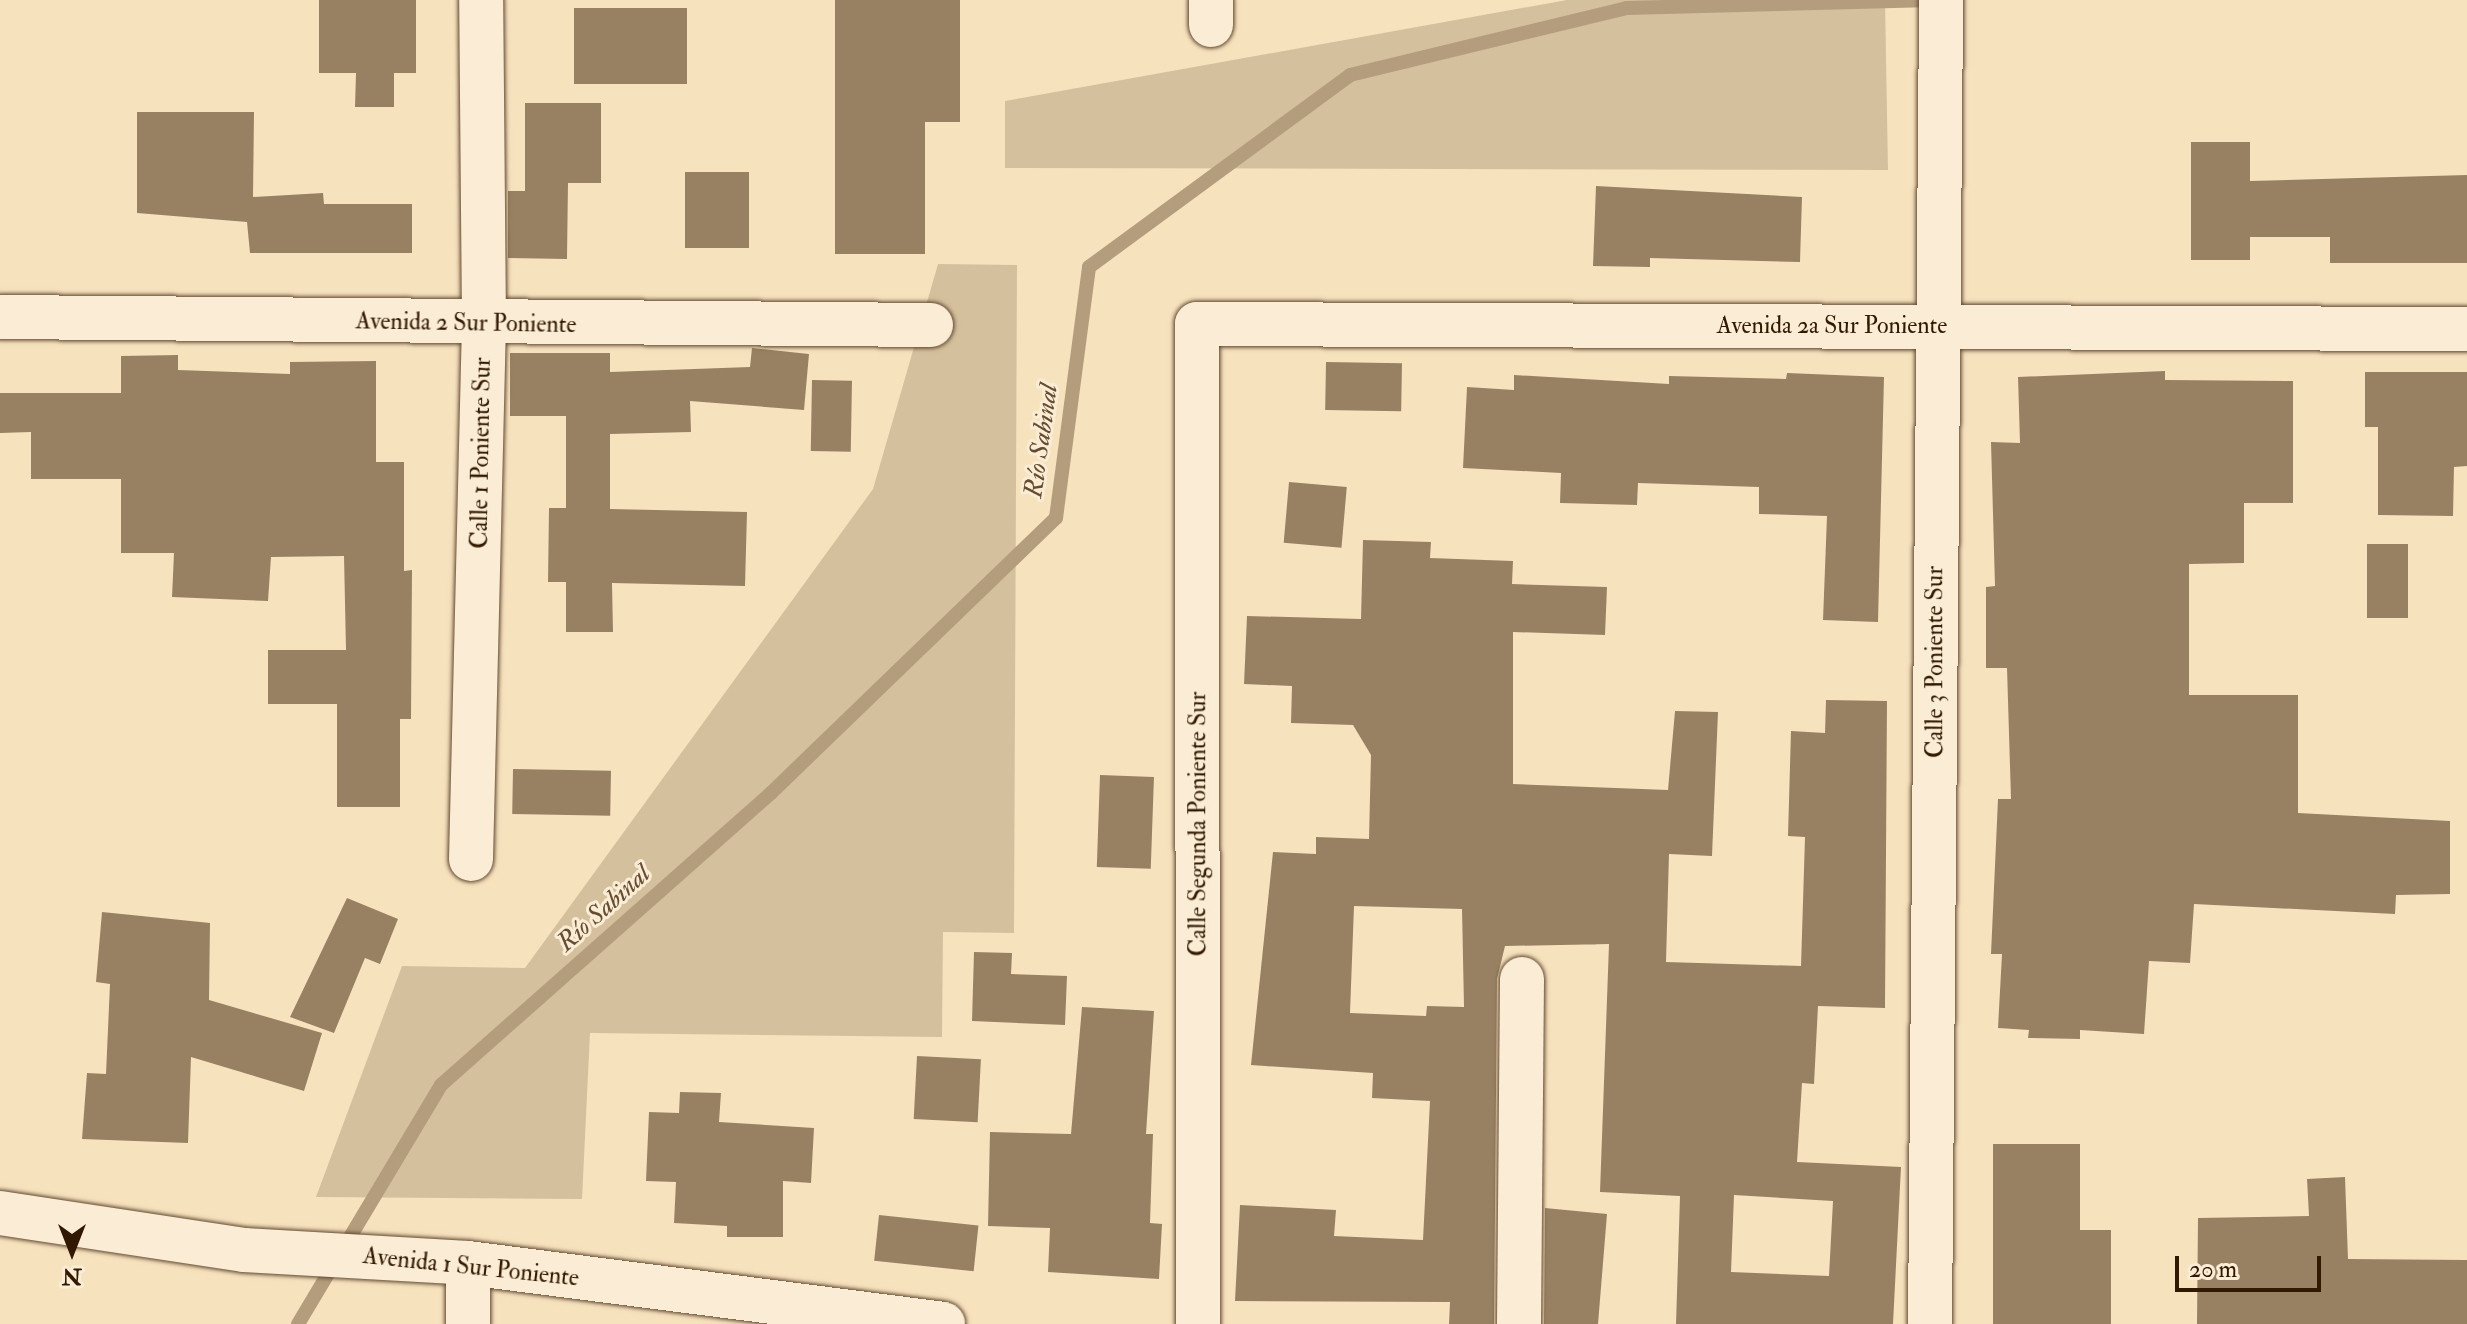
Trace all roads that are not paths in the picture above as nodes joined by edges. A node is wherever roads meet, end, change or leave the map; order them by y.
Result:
1 (481, 0) edge
2 (1941, 0) edge
3 (0, 317) edge
4 (484, 324) junction
5 (1197, 324) joint
6 (931, 325) dead end
7 (1936, 327) junction
8 (2467, 329) edge
9 (471, 859) dead end
10 (1522, 979) dead end
11 (0, 1213) edge
12 (468, 1263) junction
13 (468, 1324) edge
14 (943, 1324) edge
15 (1198, 1324) edge
16 (1519, 1324) edge
17 (1930, 1324) edge

1 - 4 street, Calle 1 Poniente Sur
2 - 7 street, Calle 3 Poniente Sur
3 - 4 street, Avenida 2 Sur Poniente
4 - 6 street, Avenida 2 Sur Poniente
4 - 9 street, Calle 1 Poniente Sur
5 - 7 street, Avenida 2a Sur Poniente
5 - 15 street, Calle Segunda Poniente Sur
7 - 8 street, Avenida 2a Sur Poniente
7 - 17 street, Calle 3 Poniente Sur
10 - 16 street
11 - 12 street, Avenida 1 Sur Poniente
12 - 13 street
12 - 14 street, Avenida 1 Sur Poniente

